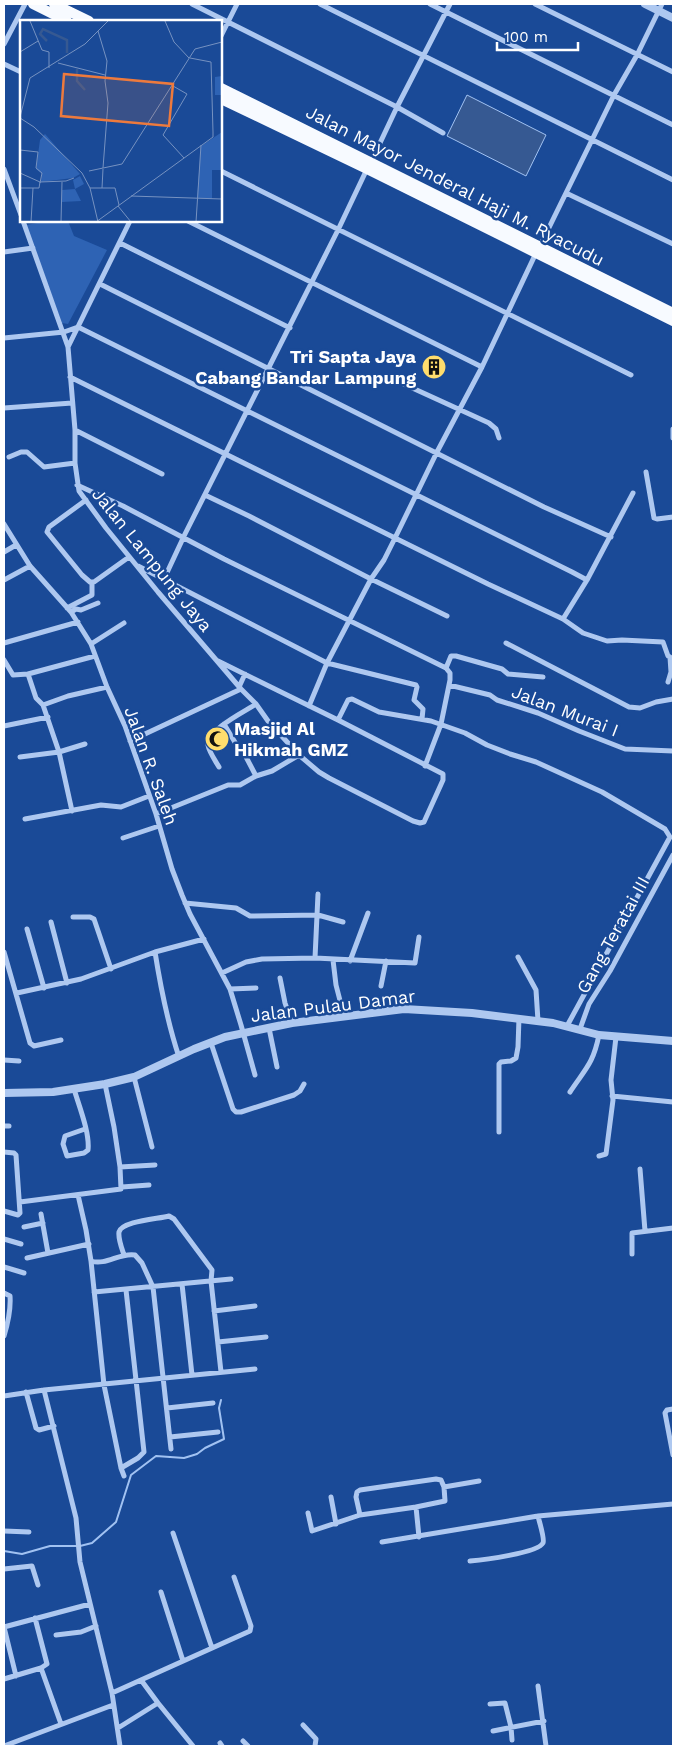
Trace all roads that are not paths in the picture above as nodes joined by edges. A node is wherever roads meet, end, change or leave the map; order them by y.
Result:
1 (25, 4) edge
2 (33, 4) edge
3 (54, 4) edge
4 (192, 4) edge
5 (237, 4) edge
6 (320, 4) edge
7 (430, 4) edge
8 (450, 4) edge
9 (535, 4) edge
10 (645, 4) edge
11 (660, 7) edge
12 (446, 12) junction
13 (673, 18) edge
14 (65, 20) edge
15 (87, 20) edge
16 (228, 22) junction
17 (222, 34) edge
18 (4, 44) edge
19 (637, 55) junction
20 (423, 56) junction
21 (4, 64) edge
22 (20, 72) edge
23 (673, 72) edge
24 (222, 89) edge
25 (614, 96) junction
26 (222, 99) edge
27 (397, 107) junction
28 (673, 125) edge
29 (443, 133) dead end
30 (592, 140) junction
31 (369, 165) junction
32 (4, 169) edge
33 (222, 172) edge
34 (673, 180) edge
35 (566, 193) junction
36 (20, 212) edge
37 (23, 222) edge
38 (130, 222) edge
39 (190, 222) edge
40 (338, 230) junction
41 (120, 243) junction
42 (673, 244) edge
43 (33, 248) junction
44 (538, 249) junction
45 (4, 252) edge
46 (312, 283) junction
47 (100, 284) junction
48 (671, 313) edge
49 (508, 314) junction
50 (673, 322) edge
51 (78, 327) junction
52 (290, 328) junction
53 (64, 332) junction
54 (4, 338) edge
55 (68, 347) junction
56 (482, 367) junction
57 (268, 369) junction
58 (631, 375) dead end
59 (70, 377) junction
60 (396, 381) dead end
61 (72, 403) junction
62 (4, 408) edge
63 (460, 410) junction
64 (248, 411) junction
65 (673, 429) edge
66 (75, 430) junction
67 (499, 438) dead end
68 (673, 438) edge
69 (437, 452) junction
70 (225, 454) junction
71 (9, 457) dead end
72 (75, 463) junction
73 (646, 472) dead end
74 (162, 474) dead end
75 (77, 485) junction
76 (633, 493) dead end
77 (417, 494) junction
78 (205, 495) junction
79 (86, 500) junction
80 (673, 517) edge
81 (4, 524) edge
82 (183, 537) junction
83 (611, 537) junction
84 (396, 538) junction
85 (16, 545) junction
86 (4, 552) edge
87 (129, 557) junction
88 (136, 564) junction
89 (30, 566) junction
90 (164, 579) junction
91 (371, 579) junction
92 (4, 580) edge
93 (587, 580) junction
94 (92, 582) junction
95 (98, 603) dead end
96 (69, 610) junction
97 (447, 616) dead end
98 (563, 619) junction
99 (350, 621) junction
100 (78, 622) junction
101 (124, 622) dead end
102 (4, 643) edge
103 (506, 643) dead end
104 (91, 644) junction
105 (95, 656) junction
106 (672, 657) edge
107 (4, 660) edge
108 (216, 660) junction
109 (327, 663) junction
110 (446, 668) junction
111 (28, 674) junction
112 (245, 674) junction
113 (543, 677) dead end
114 (668, 682) dead end
115 (449, 685) junction
116 (107, 687) junction
117 (240, 688) junction
118 (673, 699) edge
119 (256, 704) junction
120 (43, 705) junction
121 (309, 706) junction
122 (48, 718) junction
123 (422, 719) junction
124 (338, 720) junction
125 (224, 724) junction
126 (442, 724) junction
127 (4, 726) edge
128 (130, 741) junction
129 (85, 744) dead end
130 (59, 752) junction
131 (673, 752) edge
132 (299, 754) junction
133 (20, 757) dead end
134 (218, 766) dead end
135 (425, 766) junction
136 (256, 776) junction
137 (149, 796) junction
138 (72, 811) junction
139 (156, 814) junction
140 (25, 819) dead end
141 (159, 826) junction
142 (123, 838) dead end
143 (673, 855) edge
144 (651, 874) junction
145 (659, 878) junction
146 (318, 894) dead end
147 (185, 903) junction
148 (368, 912) dead end
149 (318, 915) junction
150 (73, 917) dead end
151 (50, 922) dead end
152 (343, 922) dead end
153 (27, 928) dead end
154 (419, 937) dead end
155 (204, 939) junction
156 (4, 952) edge
157 (156, 952) junction
158 (518, 957) dead end
159 (315, 958) junction
160 (334, 960) junction
161 (350, 961) junction
162 (386, 961) junction
163 (6, 962) edge
164 (111, 970) junction
165 (222, 973) junction
166 (280, 978) dead end
167 (67, 983) junction
168 (381, 986) dead end
169 (44, 988) junction
170 (256, 988) dead end
171 (230, 989) junction
172 (17, 994) junction
173 (344, 1016) junction
174 (519, 1018) junction
175 (538, 1021) junction
176 (292, 1023) junction
177 (269, 1028) junction
178 (574, 1028) junction
179 (243, 1033) junction
180 (598, 1035) junction
181 (616, 1037) junction
182 (61, 1040) dead end
183 (673, 1041) edge
184 (211, 1043) junction
185 (179, 1056) junction
186 (4, 1060) edge
187 (19, 1061) dead end
188 (277, 1067) dead end
189 (254, 1075) dead end
190 (134, 1078) junction
191 (105, 1084) junction
192 (304, 1084) dead end
193 (74, 1089) junction
194 (570, 1092) dead end
195 (4, 1093) edge
196 (612, 1096) junction
197 (673, 1102) edge
198 (85, 1129) junction
199 (499, 1132) dead end
200 (152, 1147) dead end
201 (4, 1152) edge
202 (599, 1156) dead end
203 (155, 1165) dead end
204 (120, 1167) junction
205 (640, 1170) dead end
206 (149, 1184) dead end
207 (121, 1188) junction
208 (78, 1195) junction
209 (20, 1202) junction
210 (4, 1211) edge
211 (41, 1214) dead end
212 (43, 1224) junction
213 (24, 1227) dead end
214 (673, 1228) edge
215 (645, 1231) junction
216 (4, 1239) edge
217 (21, 1244) dead end
218 (89, 1244) junction
219 (48, 1253) junction
220 (632, 1254) dead end
221 (124, 1255) junction
222 (27, 1258) dead end
223 (91, 1261) junction
224 (4, 1267) edge
225 (24, 1273) dead end
226 (230, 1279) dead end
227 (211, 1281) junction
228 (182, 1284) junction
229 (153, 1288) junction
230 (126, 1290) junction
231 (94, 1292) junction
232 (7, 1294) edge
233 (255, 1306) dead end
234 (214, 1311) junction
235 (6, 1316) edge
236 (4, 1336) edge
237 (266, 1337) dead end
238 (218, 1342) junction
239 (255, 1369) dead end
240 (221, 1372) junction
241 (192, 1375) junction
242 (164, 1378) junction
243 (136, 1382) junction
244 (104, 1385) junction
245 (44, 1390) junction
246 (26, 1392) junction
247 (4, 1396) edge
248 (213, 1403) dead end
249 (167, 1408) junction
250 (673, 1409) edge
251 (54, 1426) junction
252 (218, 1432) dead end
253 (170, 1437) junction
254 (171, 1449) dead end
255 (673, 1455) edge
256 (121, 1468) junction
257 (124, 1476) dead end
258 (479, 1481) dead end
259 (444, 1487) junction
260 (331, 1497) dead end
261 (673, 1504) edge
262 (416, 1507) junction
263 (308, 1512) dead end
264 (360, 1515) junction
265 (538, 1516) junction
266 (336, 1524) junction
267 (4, 1531) edge
268 (29, 1532) dead end
269 (173, 1533) dead end
270 (419, 1537) junction
271 (382, 1542) dead end
272 (470, 1561) dead end
273 (4, 1568) edge
274 (234, 1577) dead end
275 (38, 1585) dead end
276 (161, 1592) dead end
277 (90, 1604) junction
278 (35, 1618) junction
279 (96, 1626) junction
280 (4, 1627) edge
281 (56, 1635) dead end
282 (212, 1648) junction
283 (183, 1661) junction
284 (41, 1668) junction
285 (16, 1676) junction
286 (4, 1679) edge
287 (141, 1680) junction
288 (538, 1686) dead end
289 (112, 1693) junction
290 (158, 1703) junction
291 (490, 1704) dead end
292 (114, 1705) junction
293 (544, 1721) junction
294 (61, 1724) junction
295 (303, 1725) dead end
296 (511, 1727) junction
297 (118, 1728) junction
298 (493, 1731) dead end
299 (512, 1740) dead end
300 (243, 1741) dead end
301 (4, 1746) edge
302 (120, 1746) edge
303 (193, 1746) edge
304 (248, 1746) edge
305 (315, 1746) edge
306 (546, 1746) edge

1 - 18 street
2 - 14 main road
3 - 15 main road
4 - 16 street
5 - 16 street
6 - 20 street
7 - 12 street
8 - 12 street
9 - 19 street
10 - 11 street
11 - 13 street
11 - 19 street
12 - 20 street
12 - 25 street
16 - 17 street
16 - 27 street
19 - 23 street
19 - 25 street
20 - 27 street
20 - 30 street
21 - 22 street
24 - 31 main road, Jalan Mayor Jenderal Haji M. Ryacudu
25 - 28 street
25 - 30 street
26 - 31 main road, Jalan Mayor Jenderal Haji M. Ryacudu
27 - 29 street
27 - 31 street
30 - 34 street
30 - 35 street
31 - 40 street
31 - 44 main road, Jalan Mayor Jenderal Haji M. Ryacudu
32 - 36 street
33 - 40 street
35 - 42 street
35 - 44 street
37 - 43 street, Jalan Lampung Jaya
38 - 41 street
39 - 46 street
40 - 46 street
40 - 49 street
41 - 47 street
41 - 52 street
43 - 45 street
43 - 53 street, Jalan Lampung Jaya
44 - 48 main road, Jalan Mayor Jenderal Haji M. Ryacudu
44 - 49 street
44 - 50 main road, Jalan Mayor Jenderal Haji M. Ryacudu
46 - 52 street
46 - 56 street
47 - 51 street
47 - 57 street
49 - 56 street
49 - 58 street
51 - 53 street
51 - 55 street
51 - 64 street
52 - 57 street
53 - 54 street
53 - 55 street, Jalan Lampung Jaya
55 - 59 street, Jalan Lampung Jaya
56 - 63 street
57 - 64 street
57 - 69 street
59 - 61 street, Jalan Lampung Jaya
59 - 70 street
60 - 63 street
61 - 62 street
61 - 66 street, Jalan Lampung Jaya
63 - 67 street
63 - 69 street
64 - 70 street
64 - 77 street
65 - 68 street
66 - 72 street, Jalan Lampung Jaya
66 - 74 street
69 - 77 street
69 - 83 street
70 - 78 street
70 - 84 street
71 - 72 street
72 - 75 street, Jalan Lampung Jaya
73 - 80 street
75 - 79 street, Jalan Lampung Jaya
75 - 82 street
76 - 83 street
77 - 84 street
77 - 93 street
78 - 82 street
78 - 91 street
79 - 87 street, Jalan Lampung Jaya
79 - 94 street
81 - 85 street, Jalan R. Saleh
82 - 90 street
82 - 99 street
83 - 93 street
84 - 91 street
84 - 98 street
85 - 86 street
85 - 89 street, Jalan R. Saleh
87 - 88 street, Jalan Lampung Jaya
87 - 94 street
88 - 90 street
88 - 108 street, Jalan Lampung Jaya
89 - 92 street
89 - 96 street, Jalan R. Saleh
90 - 109 street
91 - 97 street
91 - 99 street
93 - 98 street
94 - 96 street
95 - 96 street
96 - 100 street, Jalan R. Saleh
98 - 106 street
99 - 109 street
99 - 110 street
100 - 102 street
100 - 104 street, Jalan R. Saleh
101 - 104 street
103 - 118 street
104 - 105 street, Jalan R. Saleh
105 - 111 street
105 - 116 street, Jalan R. Saleh
106 - 114 street
107 - 111 street
108 - 112 street
108 - 117 street, Jalan Lampung Jaya
109 - 121 street
109 - 123 street
110 - 113 street
110 - 115 street
111 - 120 street
112 - 117 street
112 - 121 street
115 - 126 street
115 - 131 street, Jalan Murai I
116 - 120 street
116 - 128 street, Jalan R. Saleh
117 - 119 street, Jalan Lampung Jaya
117 - 128 street
119 - 125 street
119 - 132 street, Jalan Lampung Jaya
120 - 122 street
121 - 124 street
122 - 127 street
122 - 130 street
123 - 124 street
123 - 126 street
124 - 135 street
125 - 134 street
125 - 136 street
126 - 135 street
126 - 144 street
128 - 137 street, Jalan R. Saleh
129 - 130 street
130 - 133 street
130 - 138 street
132 - 135 street, Jalan Lampung Jaya
132 - 136 street
136 - 139 street
137 - 138 street
137 - 139 street, Jalan R. Saleh
138 - 140 street
139 - 141 street, Jalan R. Saleh
141 - 142 street
141 - 147 street, Jalan R. Saleh
143 - 145 street, Gang Teratai III
144 - 145 street
144 - 178 street
145 - 178 street, Gang Teratai III
146 - 149 street
147 - 149 street
147 - 155 street, Jalan R. Saleh
148 - 161 street
149 - 152 street
149 - 159 street
150 - 164 street
151 - 167 street
153 - 169 street
154 - 162 street
155 - 157 street
155 - 165 street, Jalan R. Saleh
156 - 163 street
157 - 164 street
157 - 185 street
158 - 175 street
159 - 160 street
159 - 165 street
160 - 161 street
160 - 173 street
161 - 162 street
162 - 168 street
163 - 172 street
164 - 167 street
165 - 171 street, Jalan R. Saleh
166 - 176 street
167 - 169 street
169 - 172 street
170 - 171 street
171 - 179 street, Jalan R. Saleh
172 - 182 street
173 - 174 street, Jalan Pulau Damar
173 - 176 street, Jalan Pulau Damar
174 - 175 street, Jalan Pulau Damar
174 - 199 street
175 - 178 street, Jalan Pulau Damar
176 - 177 street, Jalan Pulau Damar
177 - 179 street, Jalan Pulau Damar
177 - 188 street
178 - 180 street, Jalan Pulau Damar
179 - 184 street, Jalan Pulau Damar
179 - 189 street, Jalan R. Saleh
180 - 181 street, Jalan Pulau Damar
180 - 194 street
181 - 183 street, Jalan Pulau Damar
181 - 196 street
184 - 185 street, Jalan Pulau Damar
184 - 192 street
185 - 190 street, Jalan Pulau Damar
186 - 187 street
190 - 191 street, Jalan Pulau Damar
190 - 200 street
191 - 193 street, Jalan Pulau Damar
191 - 204 street
193 - 195 street, Jalan Pulau Damar
193 - 198 street
196 - 197 street
196 - 202 street
198 - 198 street
201 - 209 street
203 - 204 street
204 - 207 street
205 - 215 street
206 - 207 street
207 - 208 street
208 - 209 street
208 - 218 street
209 - 210 street
211 - 212 street
212 - 213 street
212 - 219 street
214 - 215 street
215 - 220 street
216 - 217 street
218 - 219 street
218 - 223 street
219 - 222 street
221 - 223 street
221 - 227 street
221 - 229 street
223 - 231 street
224 - 225 street
226 - 227 street
227 - 228 street
227 - 234 street
228 - 229 street
228 - 241 street
229 - 230 street
229 - 242 street
230 - 231 street
230 - 243 street
231 - 244 street
232 - 235 street
233 - 234 street
234 - 238 street
235 - 236 street
237 - 238 street
238 - 240 street
239 - 240 street
240 - 241 street
241 - 242 street
242 - 243 street
242 - 249 street
243 - 244 street
243 - 256 street
244 - 245 street
244 - 256 street
245 - 246 street
245 - 251 street
246 - 247 street
246 - 251 street
248 - 249 street
249 - 253 street
250 - 255 street
251 - 277 street
252 - 253 street
253 - 254 street
256 - 257 street
258 - 259 street
259 - 262 street
259 - 264 street
260 - 266 street
261 - 265 street
262 - 264 street
262 - 270 street
263 - 266 street
264 - 266 street
265 - 270 street
265 - 272 street
267 - 268 street
269 - 282 street
270 - 271 street
273 - 275 street
274 - 282 street
276 - 283 street
277 - 278 street
277 - 279 street
278 - 280 street
278 - 284 street
279 - 281 street
279 - 289 street
280 - 285 street
282 - 283 street
283 - 287 street
284 - 285 street
284 - 294 street
285 - 286 street
287 - 289 street
287 - 290 street
288 - 293 street
289 - 292 street
290 - 297 street
290 - 303 street
291 - 296 street
292 - 294 street
292 - 297 street
293 - 296 street
293 - 306 street
294 - 301 street
295 - 305 street
296 - 298 street
296 - 299 street
297 - 302 street
300 - 304 street

